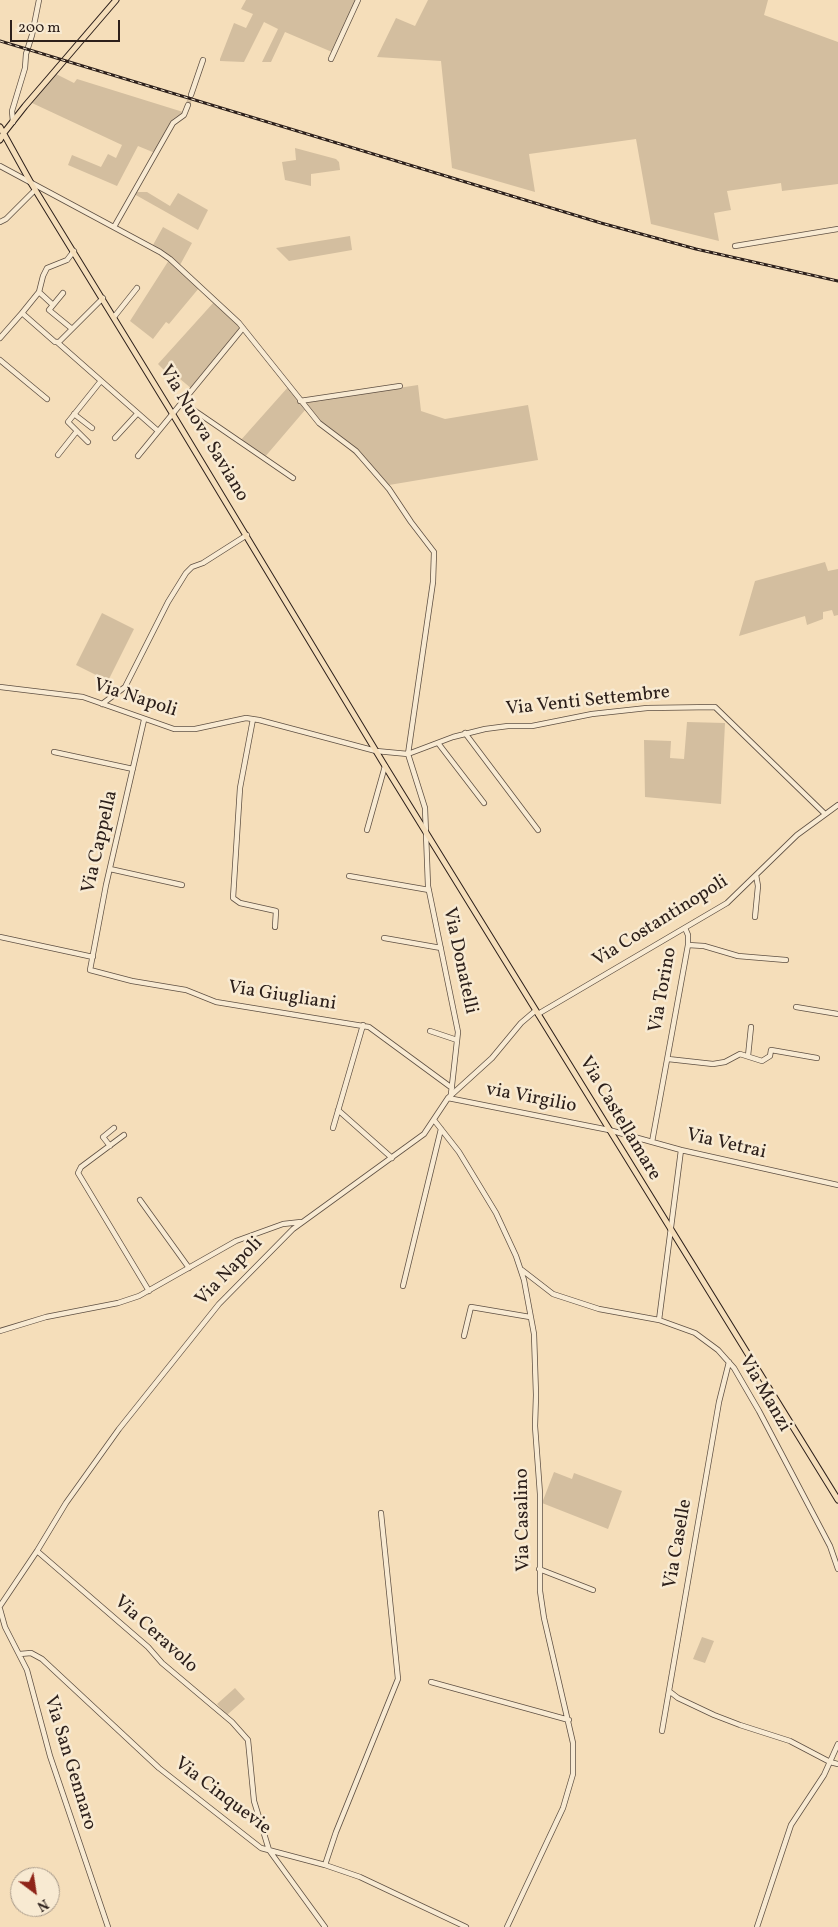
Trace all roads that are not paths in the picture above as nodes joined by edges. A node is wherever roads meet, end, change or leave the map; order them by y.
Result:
1 (39, 0) edge
2 (116, 0) edge
3 (358, 0) edge
4 (331, 59) dead end
5 (203, 60) dead end
6 (191, 96) tunnel mouth
7 (188, 105) tunnel mouth
8 (13, 123) junction
9 (0, 127) edge
10 (3, 134) junction
11 (0, 140) edge
12 (0, 166) edge
13 (31, 182) junction
14 (36, 190) junction
15 (0, 222) edge
16 (114, 227) junction
17 (838, 229) edge
18 (734, 246) dead end
19 (74, 251) junction
20 (137, 288) dead end
21 (39, 292) junction
22 (63, 293) dead end
23 (103, 298) junction
24 (53, 305) junction
25 (22, 314) junction
26 (114, 317) junction
27 (71, 328) junction
28 (243, 328) junction
29 (0, 338) edge
30 (57, 342) junction
31 (0, 360) edge
32 (100, 382) junction
33 (400, 386) dead end
34 (47, 399) dead end
35 (300, 401) junction
36 (182, 402) junction
37 (172, 413) junction
38 (74, 414) junction
39 (137, 414) junction
40 (92, 428) dead end
41 (77, 431) junction
42 (158, 431) junction
43 (115, 438) dead end
44 (88, 442) dead end
45 (58, 455) dead end
46 (138, 456) dead end
47 (293, 478) dead end
48 (247, 535) junction
49 (0, 687) edge
50 (102, 704) junction
51 (253, 719) junction
52 (144, 720) junction
53 (465, 733) junction
54 (438, 743) junction
55 (54, 752) dead end
56 (376, 752) junction
57 (408, 754) junction
58 (385, 766) junction
59 (133, 769) junction
60 (484, 803) dead end
61 (838, 805) edge
62 (824, 814) junction
63 (367, 830) dead end
64 (538, 830) dead end
65 (426, 833) junction
66 (110, 869) junction
67 (756, 875) junction
68 (349, 876) dead end
69 (182, 885) dead end
70 (429, 890) junction
71 (755, 917) dead end
72 (275, 927) dead end
73 (685, 928) junction
74 (0, 937) edge
75 (384, 938) dead end
76 (688, 945) junction
77 (441, 948) junction
78 (93, 957) junction
79 (786, 960) dead end
80 (90, 970) joint
81 (796, 1007) dead end
82 (537, 1012) junction
83 (838, 1014) edge
84 (363, 1025) junction
85 (752, 1027) dead end
86 (430, 1031) dead end
87 (457, 1040) junction
88 (748, 1056) junction
89 (817, 1058) dead end
90 (668, 1059) junction
91 (452, 1088) junction
92 (449, 1096) junction
93 (338, 1110) junction
94 (434, 1120) junction
95 (114, 1128) dead end
96 (333, 1128) dead end
97 (441, 1128) junction
98 (609, 1130) junction
99 (124, 1135) dead end
100 (652, 1142) junction
101 (110, 1146) junction
102 (680, 1150) junction
103 (392, 1158) junction
104 (838, 1185) edge
105 (140, 1200) dead end
106 (301, 1222) junction
107 (670, 1231) junction
108 (189, 1268) junction
109 (520, 1269) junction
110 (403, 1286) dead end
111 (149, 1291) junction
112 (530, 1317) junction
113 (660, 1320) junction
114 (0, 1331) edge
115 (464, 1336) dead end
116 (729, 1362) junction
117 (838, 1500) edge
118 (381, 1513) dead end
119 (38, 1551) junction
120 (539, 1569) junction
121 (838, 1569) edge
122 (594, 1590) dead end
123 (0, 1607) edge
124 (20, 1654) junction
125 (431, 1682) dead end
126 (669, 1691) junction
127 (569, 1720) junction
128 (662, 1731) dead end
129 (838, 1744) edge
130 (830, 1762) junction
131 (838, 1764) edge
132 (269, 1850) junction
133 (325, 1865) junction
134 (108, 1927) edge
135 (325, 1927) edge
136 (466, 1927) edge
137 (507, 1927) edge
138 (757, 1927) edge

1 - 8 street
2 - 8 main road
3 - 4 street
5 - 6 street
7 - 16 street
8 - 10 main road
9 - 10 main road, Via Nuova Saviano
10 - 11 main road
10 - 13 main road, Via Nuova Saviano
12 - 13 street
13 - 14 main road, Via Nuova Saviano
13 - 16 street
14 - 15 street
14 - 19 main road, Via Nuova Saviano
16 - 28 street
17 - 18 street
19 - 21 street
19 - 23 main road, Via Nuova Saviano
20 - 26 street
21 - 24 street
21 - 25 street
22 - 24 street
23 - 26 main road, Via Nuova Saviano
23 - 27 street
24 - 27 street
25 - 29 street
25 - 30 street
26 - 37 main road, Via Nuova Saviano
27 - 30 street
28 - 35 street
28 - 36 street
30 - 32 street
31 - 34 street
32 - 38 street
32 - 39 street
33 - 35 street
35 - 57 street
36 - 37 street
36 - 47 street
37 - 42 street
37 - 48 main road, Via Nuova Saviano
38 - 40 street
38 - 41 street
39 - 42 street
39 - 43 street
41 - 44 street
41 - 45 street
42 - 46 street
48 - 50 street
48 - 56 main road, Via Nuova Saviano
49 - 50 street, Via Napoli
50 - 52 street, Via Napoli
51 - 52 street, Via Napoli
51 - 56 street, Via Napoli
51 - 72 street
52 - 59 street, Via Cappella
53 - 54 street, Via Venti Settembre
53 - 62 street, Via Venti Settembre
53 - 64 street
54 - 57 street, Via Venti Settembre
54 - 60 street
55 - 59 street
56 - 57 street, Via Venti Settembre
56 - 58 main road, Via Castellamare
57 - 65 street, Via Donatelli
58 - 63 street
58 - 65 main road, Via Castellamare
59 - 66 street, Via Cappella
61 - 62 street, Via Costantinopoli
62 - 67 street, Via Costantinopoli
65 - 70 street, Via Donatelli
65 - 82 main road, Via Castellamare
66 - 69 street
66 - 78 street, Via Cappella
67 - 71 street
67 - 73 street, Via Costantinopoli
68 - 70 street
70 - 77 street, Via Donatelli
73 - 76 street, Via Torino
73 - 82 street, Via Costantinopoli
74 - 78 street
75 - 77 street
76 - 79 street
76 - 90 street, Via Torino
77 - 87 street, Via Donatelli
78 - 80 street, Via Cappella
80 - 84 street, Via Giugliani
81 - 83 street
82 - 92 street, Via Napoli
82 - 98 main road, Via Castellamare
84 - 91 street, Via Giugliani
84 - 93 street
85 - 88 street
86 - 87 street
87 - 91 street, Via Donatelli
88 - 89 street, Via Torino
88 - 90 street, Via Torino
90 - 100 street, Via Torino
91 - 92 street, Via Donatelli
92 - 94 street, Via Napoli
92 - 98 street, via Virgilio
93 - 96 street
93 - 103 street
94 - 97 street, Via Casalino
94 - 103 street, Via Napoli
95 - 101 street
97 - 109 street, Via Casalino
97 - 110 street
98 - 100 street, Via Vetrai
98 - 107 main road, Via Castellamare
99 - 101 street
100 - 102 street, Via Vetrai
101 - 111 street
102 - 104 street, Via Vetrai
102 - 107 street
103 - 106 street, Via Napoli
105 - 108 street
106 - 108 street
106 - 119 street, Via Napoli
107 - 113 street
107 - 117 main road, Via Castellamare
108 - 111 street
109 - 112 street, Via Casalino
109 - 113 street, Via Manzi
111 - 114 street
112 - 115 street
112 - 120 street, Via Casalino
113 - 116 street, Via Manzi
116 - 121 street, Via Manzi
116 - 126 street, Via Caselle
118 - 133 street
119 - 123 street, Via Napoli
119 - 132 street, Via Ceravolo
120 - 122 street
120 - 127 street, Via Casalino
123 - 124 street, Via San Gennaro
124 - 132 street, Via Cinquevie
124 - 134 street, Via San Gennaro
125 - 127 street
126 - 128 street, Via Caselle
126 - 130 street
127 - 137 street, Via Casalino
129 - 130 street
130 - 131 street
130 - 138 street
132 - 133 street, Via Cinquevie
132 - 135 street
133 - 136 street, Via Cinquevie

